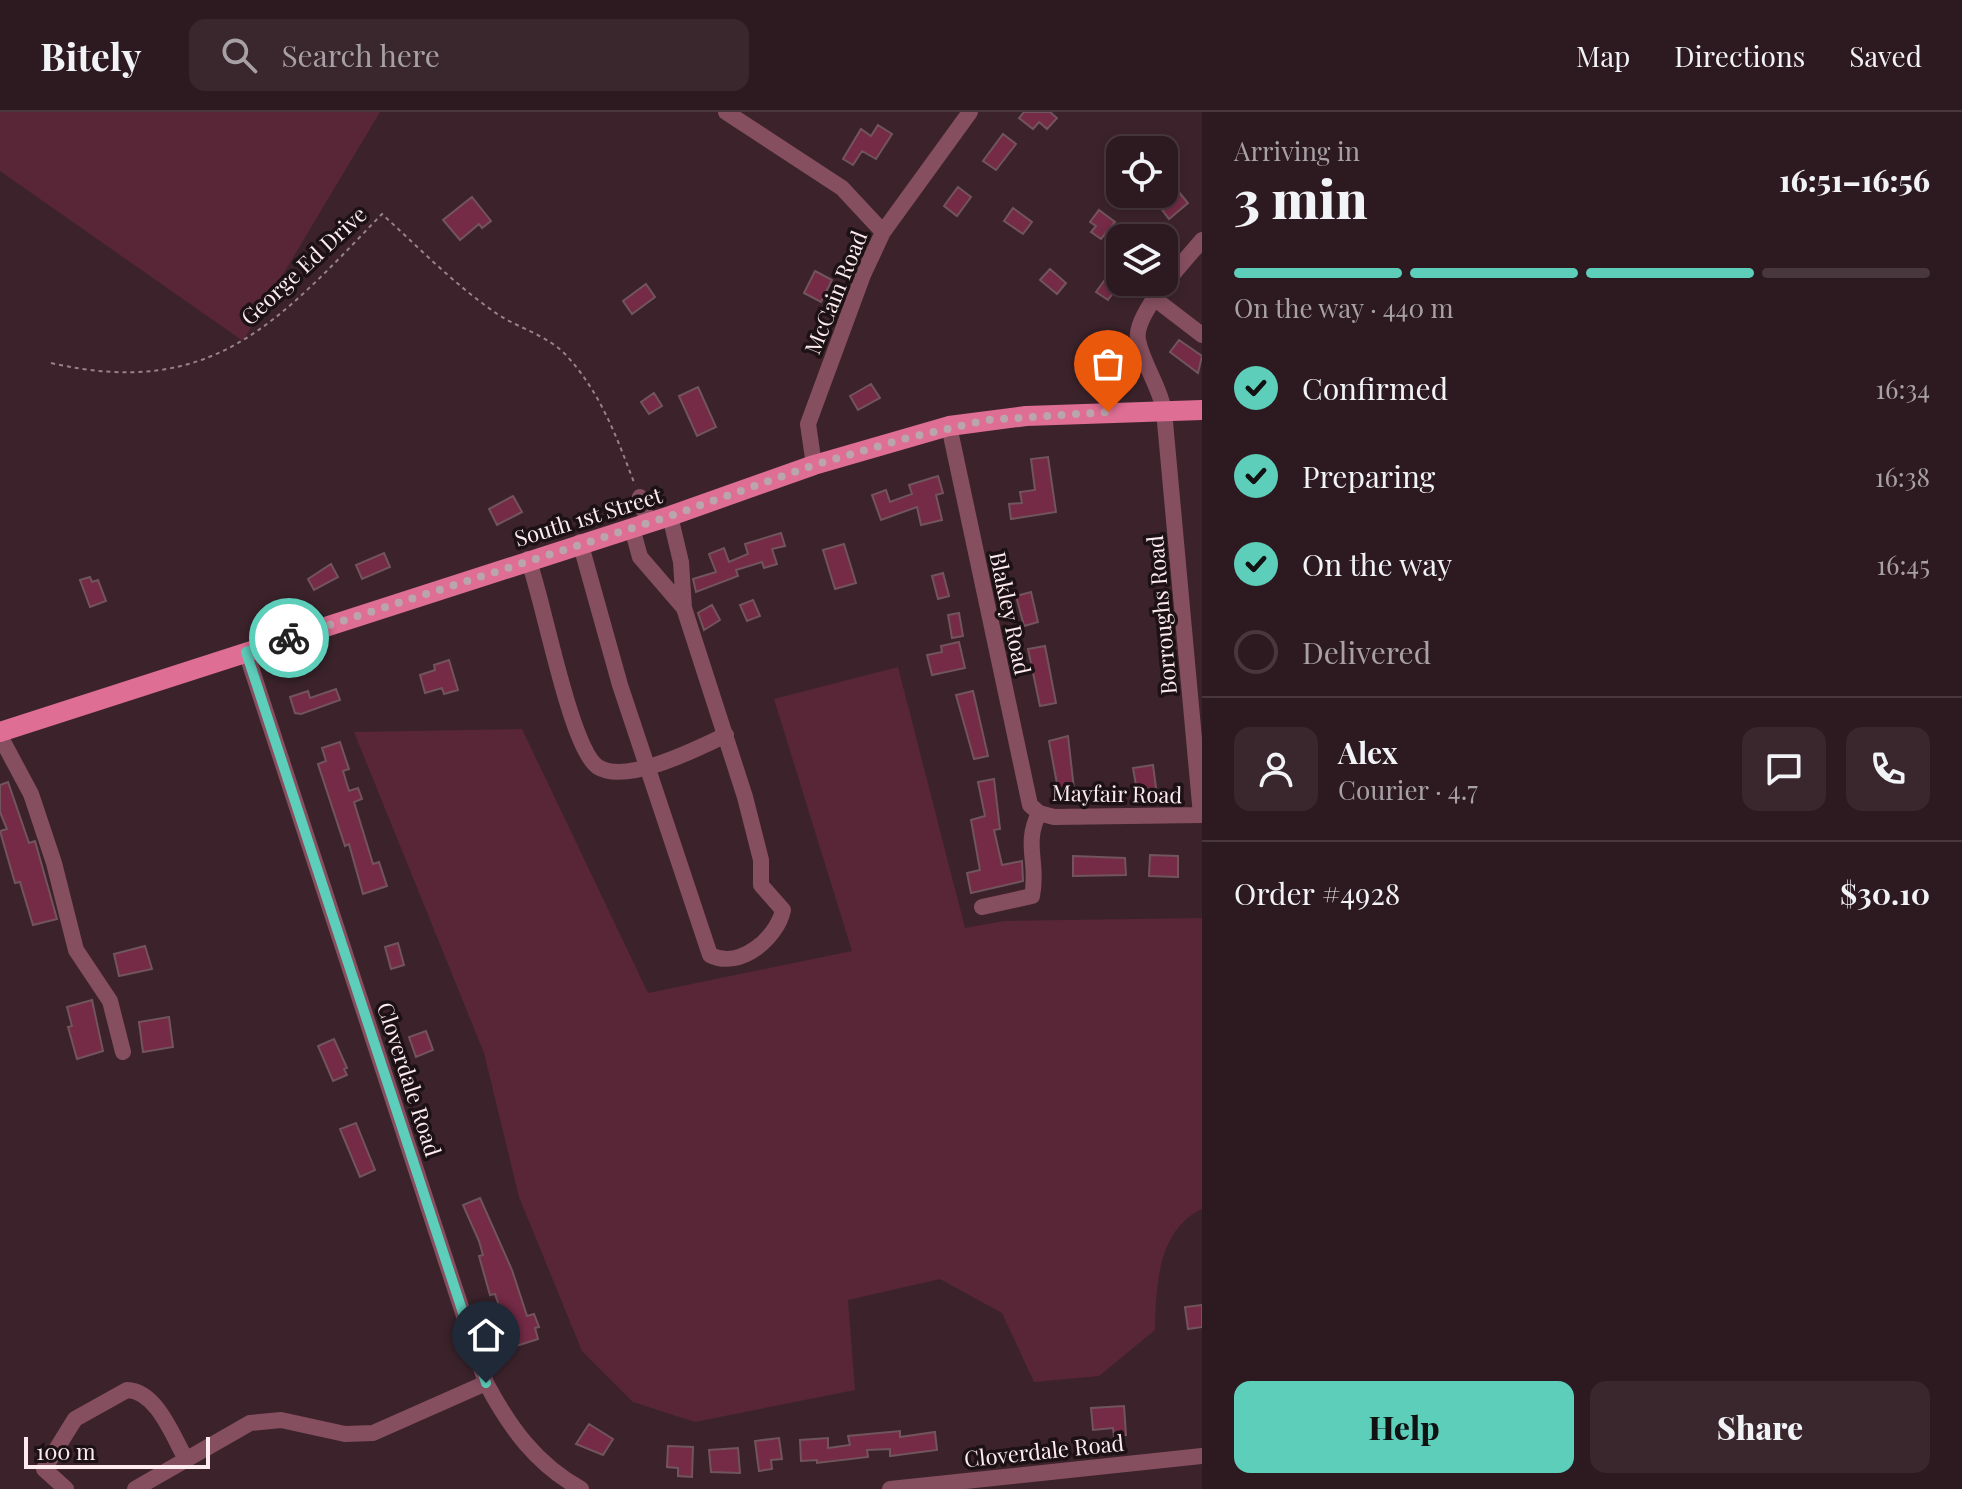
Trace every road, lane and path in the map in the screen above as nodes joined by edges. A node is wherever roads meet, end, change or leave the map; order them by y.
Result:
1 (726, 112) edge
2 (970, 112) edge
3 (883, 232) junction
4 (1202, 240) edge
5 (1155, 299) junction
6 (1202, 335) edge
7 (51, 363) dead end
8 (1202, 410) edge
9 (1164, 411) junction
10 (949, 426) junction
11 (814, 465) junction
12 (640, 497) joint
13 (670, 516) junction
14 (640, 525) junction
15 (580, 542) junction
16 (528, 559) junction
17 (684, 608) junction
18 (246, 652) junction
19 (0, 734) edge
20 (726, 735) junction
21 (648, 766) junction
22 (1036, 811) junction
23 (1201, 815) edge
24 (982, 907) dead end
25 (123, 1052) dead end
26 (486, 1383) junction
27 (1202, 1456) edge
28 (186, 1459) junction
29 (576, 1488) edge
30 (66, 1489) edge
31 (135, 1489) edge
32 (890, 1489) edge

1 - 3 street
2 - 3 street, McCain Road
3 - 11 street, McCain Road
4 - 5 street, Borroughs Road
5 - 6 street
5 - 9 street, Borroughs Road
7 - 12 path, George Ed Drive
8 - 9 main road, South 1st Street
9 - 10 main road, South 1st Street
9 - 23 street, Borroughs Road
10 - 11 main road, South 1st Street
10 - 22 street, Blakley Road
11 - 13 main road, South 1st Street
12 - 14 street
13 - 14 main road, South 1st Street
13 - 17 street
14 - 15 main road, South 1st Street
14 - 17 street
15 - 16 main road, South 1st Street
15 - 21 street
16 - 18 main road, South 1st Street
16 - 21 street
17 - 20 street
18 - 19 main road, South 1st Street
18 - 26 street, Cloverdale Road
19 - 25 street
20 - 21 street
20 - 21 street
22 - 23 street, Mayfair Road
22 - 24 street
26 - 28 street
26 - 29 street, Cloverdale Road
27 - 32 street, Cloverdale Road
28 - 30 street
28 - 31 street

